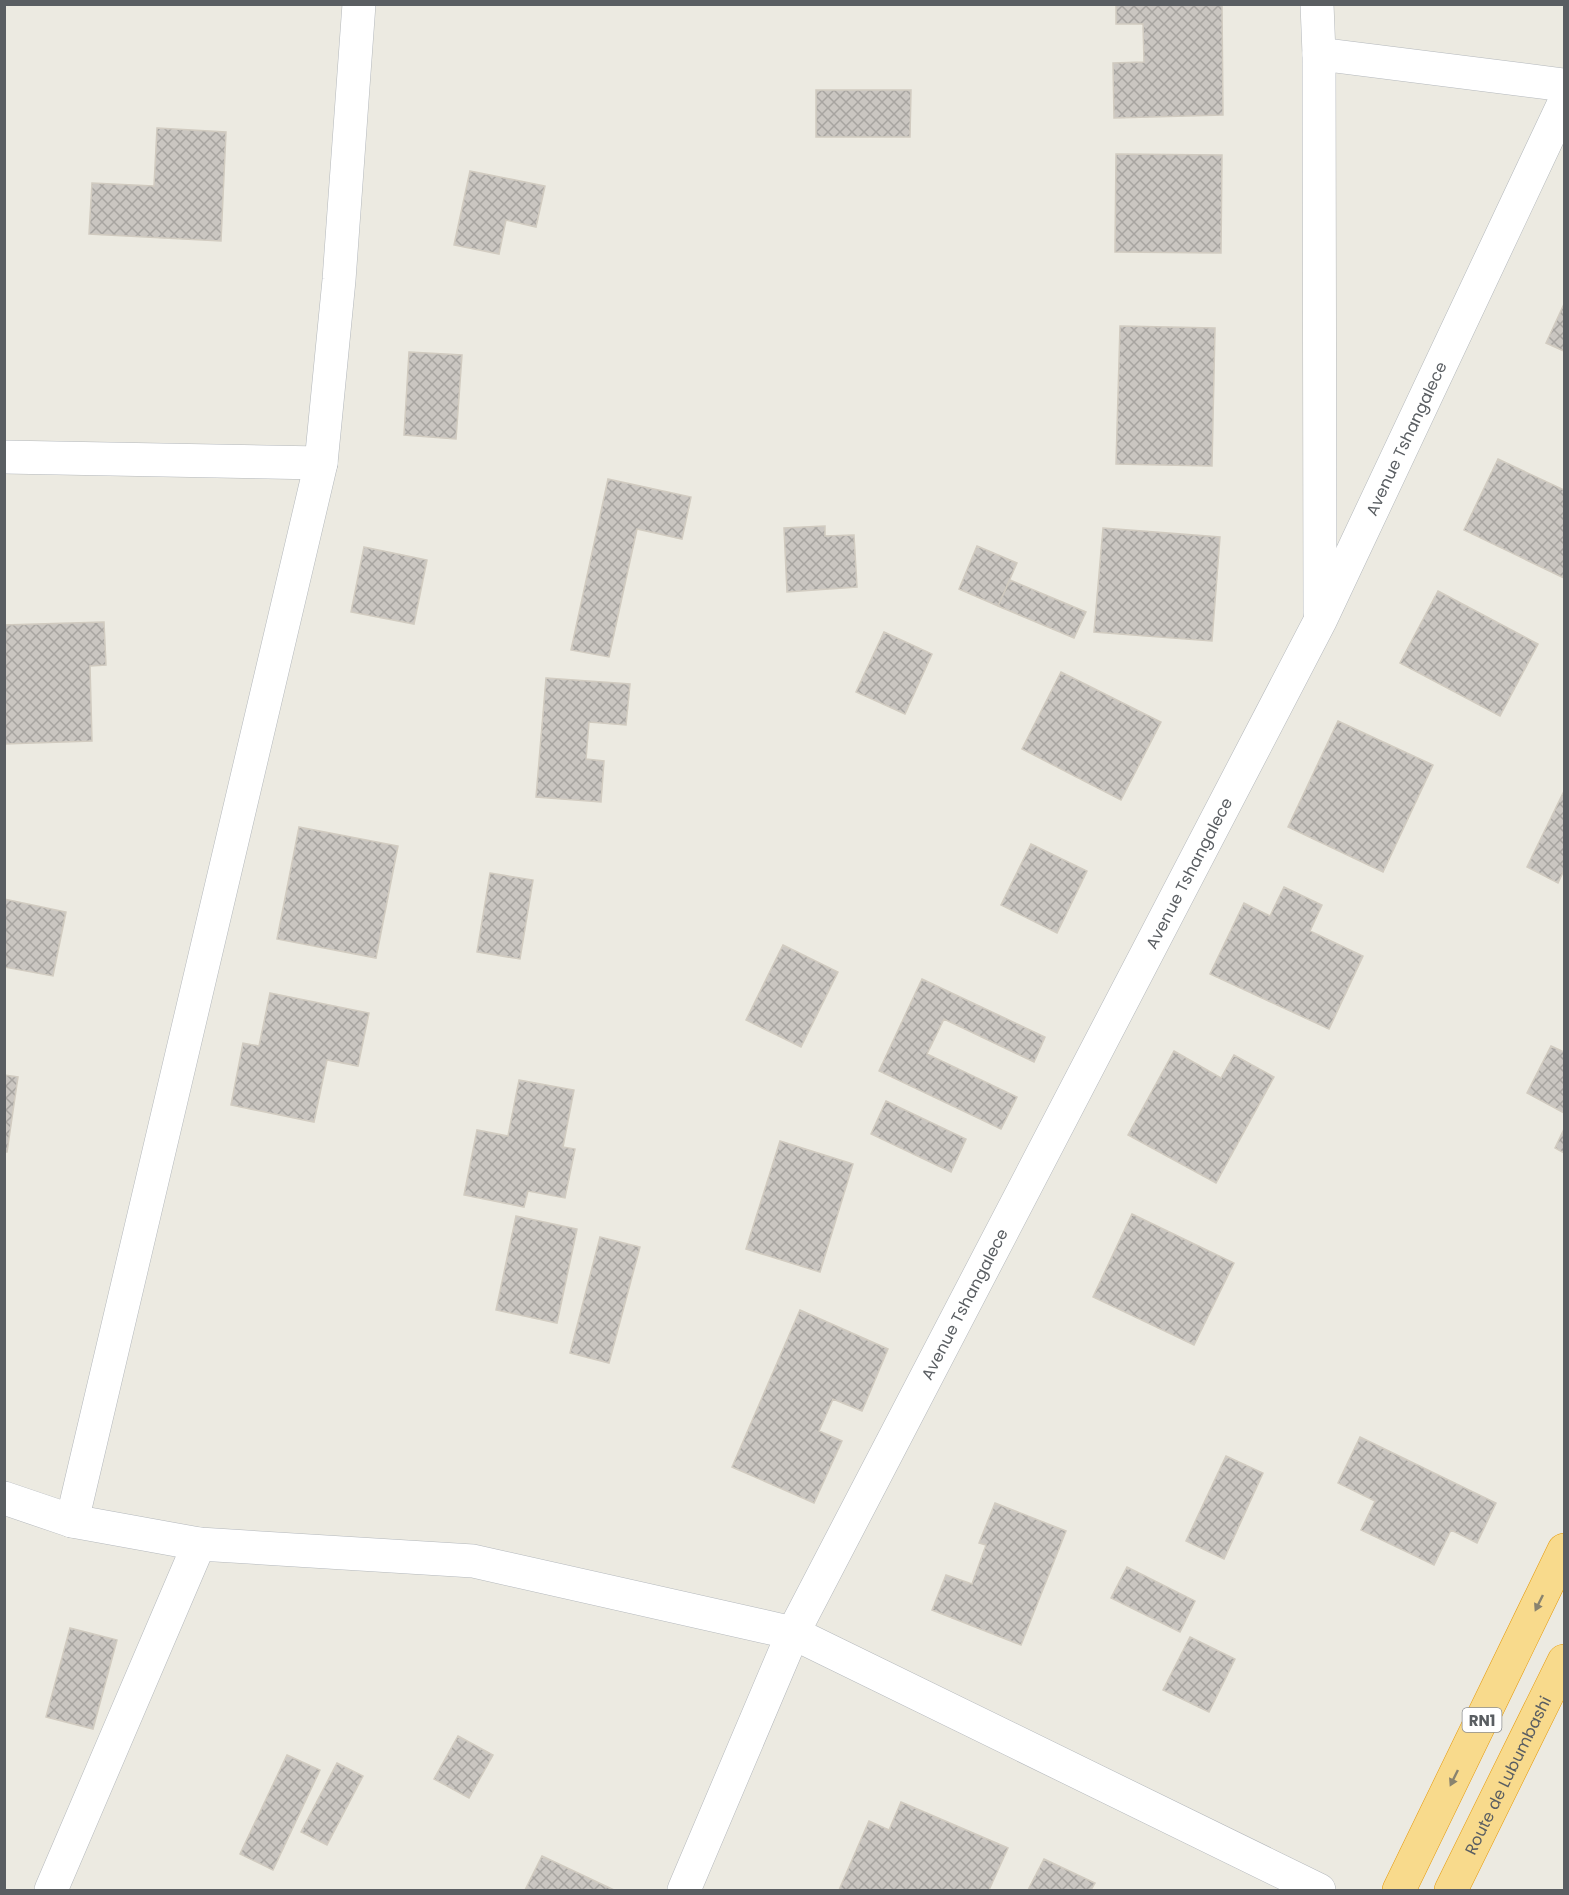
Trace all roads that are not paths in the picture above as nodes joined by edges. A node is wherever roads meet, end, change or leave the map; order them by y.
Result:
1 (359, 4) edge
2 (1317, 4) edge
3 (1318, 54) junction
4 (1564, 85) edge
5 (1564, 103) edge
6 (4, 458) edge
7 (321, 463) junction
8 (1320, 621) junction
9 (4, 1498) edge
10 (72, 1521) junction
11 (200, 1544) junction
12 (1564, 1550) edge
13 (793, 1633) junction
14 (1564, 1661) edge
15 (51, 1890) edge
16 (684, 1890) edge
17 (1319, 1890) edge
18 (1399, 1890) edge
19 (1451, 1890) edge

1 - 7 street
2 - 3 street
3 - 4 street
3 - 8 street
5 - 8 street, Avenue Tshangalece
6 - 7 street
7 - 10 street
8 - 13 street, Avenue Tshangalece
9 - 10 street
10 - 11 street
11 - 13 street
11 - 15 street
12 -> 18 highway, RN1
13 - 16 street, Avenue Tshangalece
13 - 17 street
14 - 19 highway, Route de Lubumbashi

